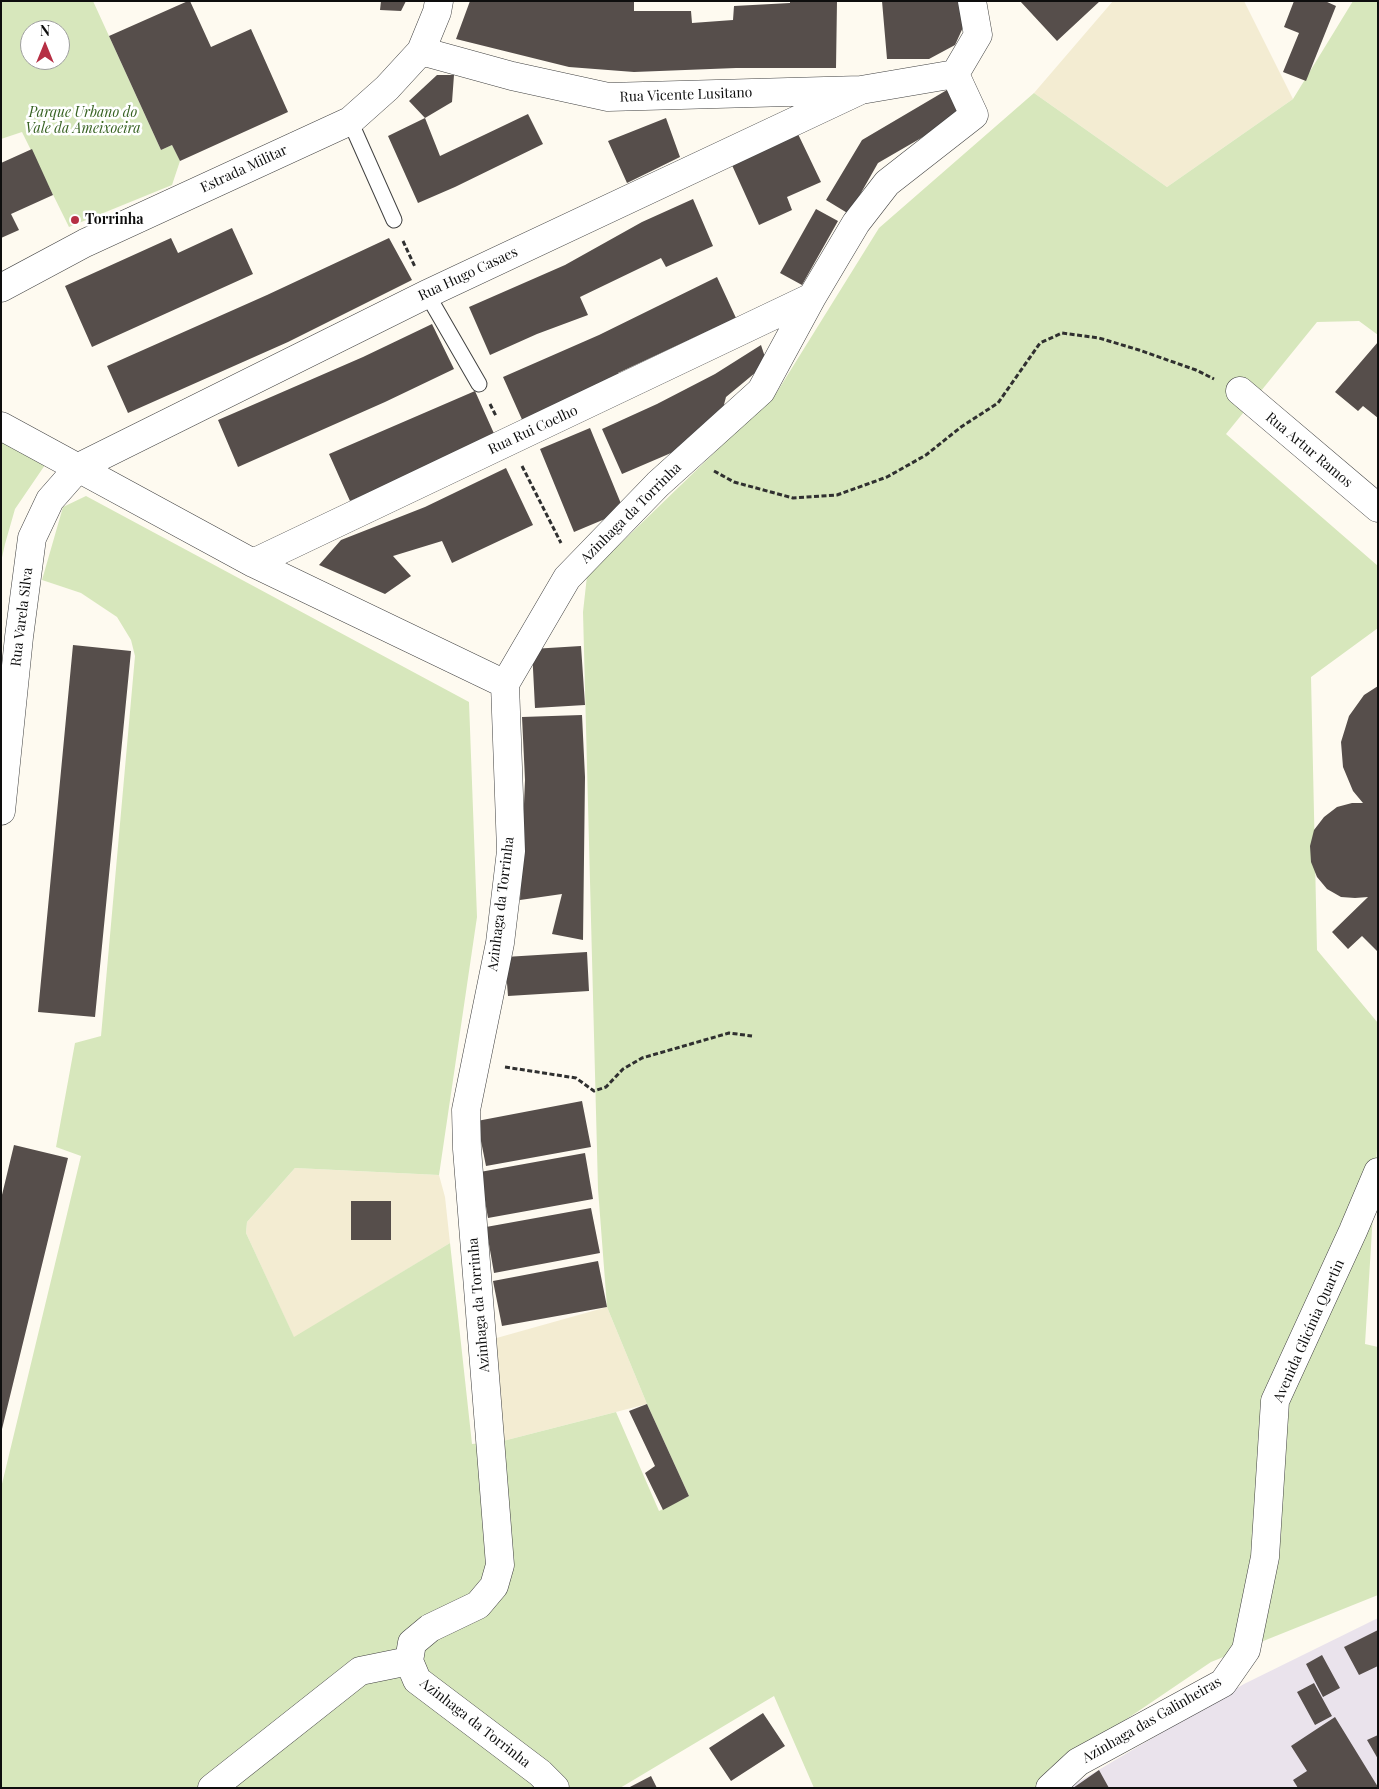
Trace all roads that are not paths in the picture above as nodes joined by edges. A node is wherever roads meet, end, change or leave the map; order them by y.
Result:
1 (439, 1) edge
2 (972, 1) edge
3 (421, 51) junction
4 (954, 74) junction
5 (861, 90) junction
6 (350, 121) junction
7 (394, 220) road end
8 (1, 288) edge
9 (427, 294) junction
10 (812, 297) junction
11 (479, 384) dead end
12 (1240, 391) road end
13 (1, 426) edge
14 (80, 467) junction
15 (1378, 508) edge
16 (253, 563) junction
17 (505, 684) junction
18 (1, 811) edge
19 (1378, 1172) edge
20 (1265, 1557) joint
21 (409, 1661) junction
22 (212, 1788) edge
23 (555, 1788) edge
24 (1050, 1788) edge

1 - 3 street, Estrada Militar
2 - 4 street
3 - 5 street, Rua Vicente Lusitano
3 - 6 street, Estrada Militar
4 - 5 street, Rua Vicente Lusitano
4 - 10 street, Azinhaga da Torrinha
5 - 9 street, Rua Hugo Casaes
6 - 7 lane
6 - 8 street, Estrada Militar
9 - 11 lane
9 - 14 street, Rua Hugo Casaes
10 - 16 street, Rua Rui Coelho
10 - 17 street, Azinhaga da Torrinha
12 - 15 street, Rua Artur Ramos
13 - 14 street
14 - 16 street
14 - 18 street, Rua Varela Silva
16 - 17 street
17 - 21 street, Azinhaga da Torrinha
19 - 20 street, Avenida Glicínia Quartin
20 - 24 street, Azinhaga das Galinheiras
21 - 22 street
21 - 23 street, Azinhaga da Torrinha

